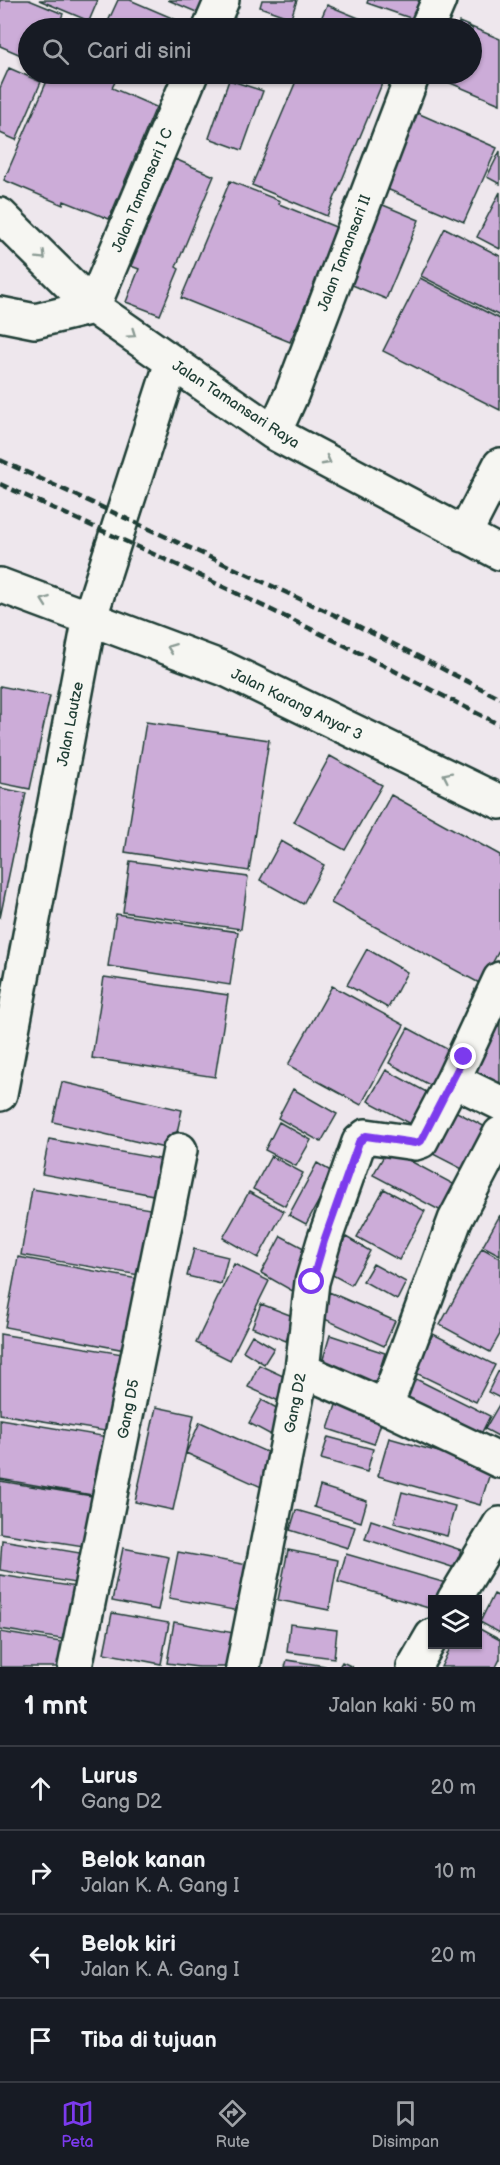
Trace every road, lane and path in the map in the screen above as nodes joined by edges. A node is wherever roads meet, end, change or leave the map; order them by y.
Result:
1 (222, 0) edge
2 (439, 0) edge
3 (214, 18) edge
4 (431, 18) edge
5 (187, 84) edge
6 (409, 84) edge
7 (0, 215) edge
8 (93, 306) junction
9 (0, 314) edge
10 (172, 362) junction
11 (274, 433) junction
12 (500, 465) edge
13 (464, 535) junction
14 (500, 553) edge
15 (0, 585) edge
16 (90, 617) junction
17 (500, 802) edge
18 (500, 979) edge
19 (453, 1080) junction
20 (0, 1094) edge
21 (500, 1103) edge
22 (500, 1134) edge
23 (180, 1150) dead end
24 (302, 1370) junction
25 (386, 1406) junction
26 (500, 1461) edge
27 (500, 1524) edge
28 (456, 1595) edge
29 (428, 1643) edge
30 (75, 1667) edge
31 (243, 1667) edge
32 (414, 1667) edge

1 - 3 street
2 - 4 street
5 - 8 street, Jalan Tamansari I C
6 - 11 street, Jalan Tamansari II
7 -> 8 street, Jalan Tamansari Raya
8 - 9 street
8 -> 10 street, Jalan Tamansari Raya
10 - 11 street, Jalan Tamansari Raya
10 - 16 street, Jalan Lautze
11 -> 13 street, Jalan Tamansari Raya
12 - 13 street
13 - 14 street, Jalan Tamansari Raya
16 -> 15 street, Jalan Karang Anyar 3
17 -> 16 street, Jalan Karang Anyar 3
16 - 20 street, Jalan Lautze
18 - 19 street
19 - 21 street
19 - 24 street, Gang D2
22 - 25 street
23 - 30 street, Gang D5
24 - 25 street
24 - 31 street, Gang D2
25 - 26 street
27 - 28 street
29 - 32 street

